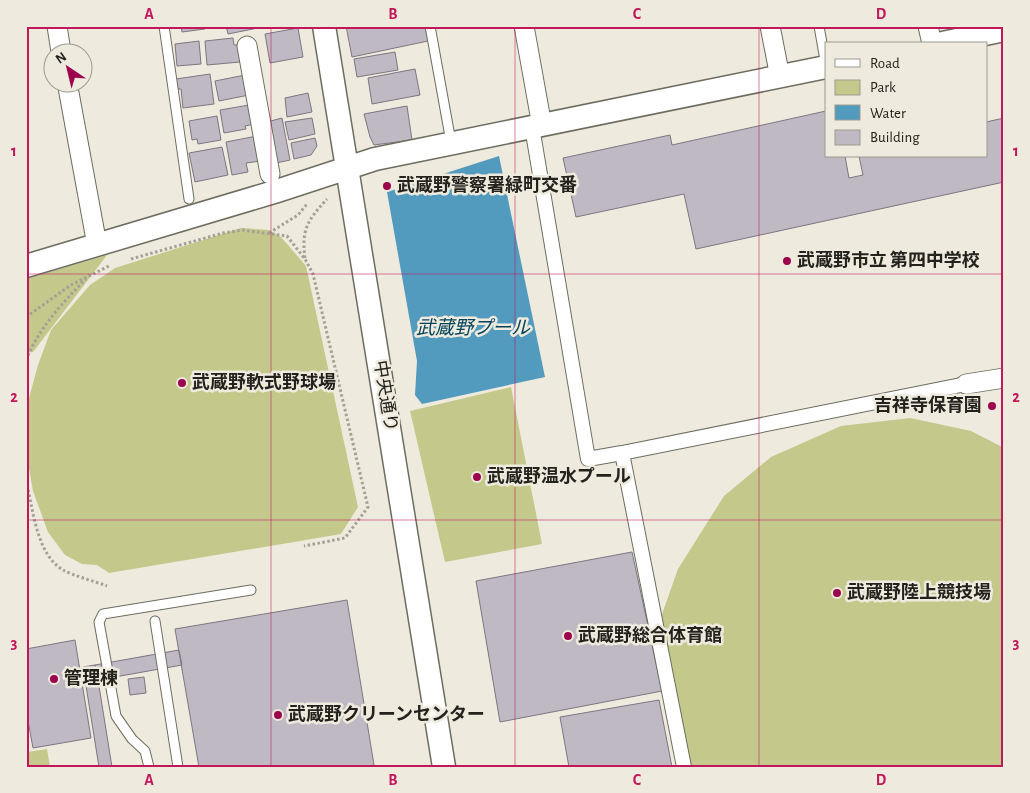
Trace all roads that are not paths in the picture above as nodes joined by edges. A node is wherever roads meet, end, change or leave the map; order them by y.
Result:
1 (57, 26) edge
2 (164, 26) edge
3 (324, 26) edge
4 (430, 26) edge
5 (524, 26) edge
6 (770, 26) edge
7 (819, 26) edge
8 (928, 26) edge
9 (1004, 30) edge
10 (60, 42) edge
11 (932, 42) edge
12 (947, 42) edge
13 (247, 46) dead end
14 (825, 61) edge
15 (825, 67) edge
16 (780, 77) junction
17 (69, 92) edge
18 (537, 126) junction
19 (451, 142) junction
20 (348, 167) junction
21 (270, 174) dead end
22 (189, 200) dead end
23 (97, 245) junction
24 (26, 266) edge
25 (1004, 378) edge
26 (966, 384) joint
27 (622, 453) junction
28 (251, 590) dead end
29 (155, 621) dead end
30 (150, 767) edge
31 (178, 767) edge
32 (444, 767) edge
33 (684, 767) edge

1 - 10 street
2 - 22 lane
3 - 20 street, 中央通り
4 - 19 lane
5 - 18 street
6 - 16 street
7 - 14 lane
8 - 11 street
9 - 12 street
13 - 21 street
15 - 16 street
16 - 18 street
17 - 23 street
18 - 19 street
18 - 27 street
19 - 20 street
20 - 23 street
20 - 32 street, 中央通り
23 - 24 street
25 - 26 street
26 - 27 street
27 - 33 street
28 - 30 lane
29 - 31 lane

